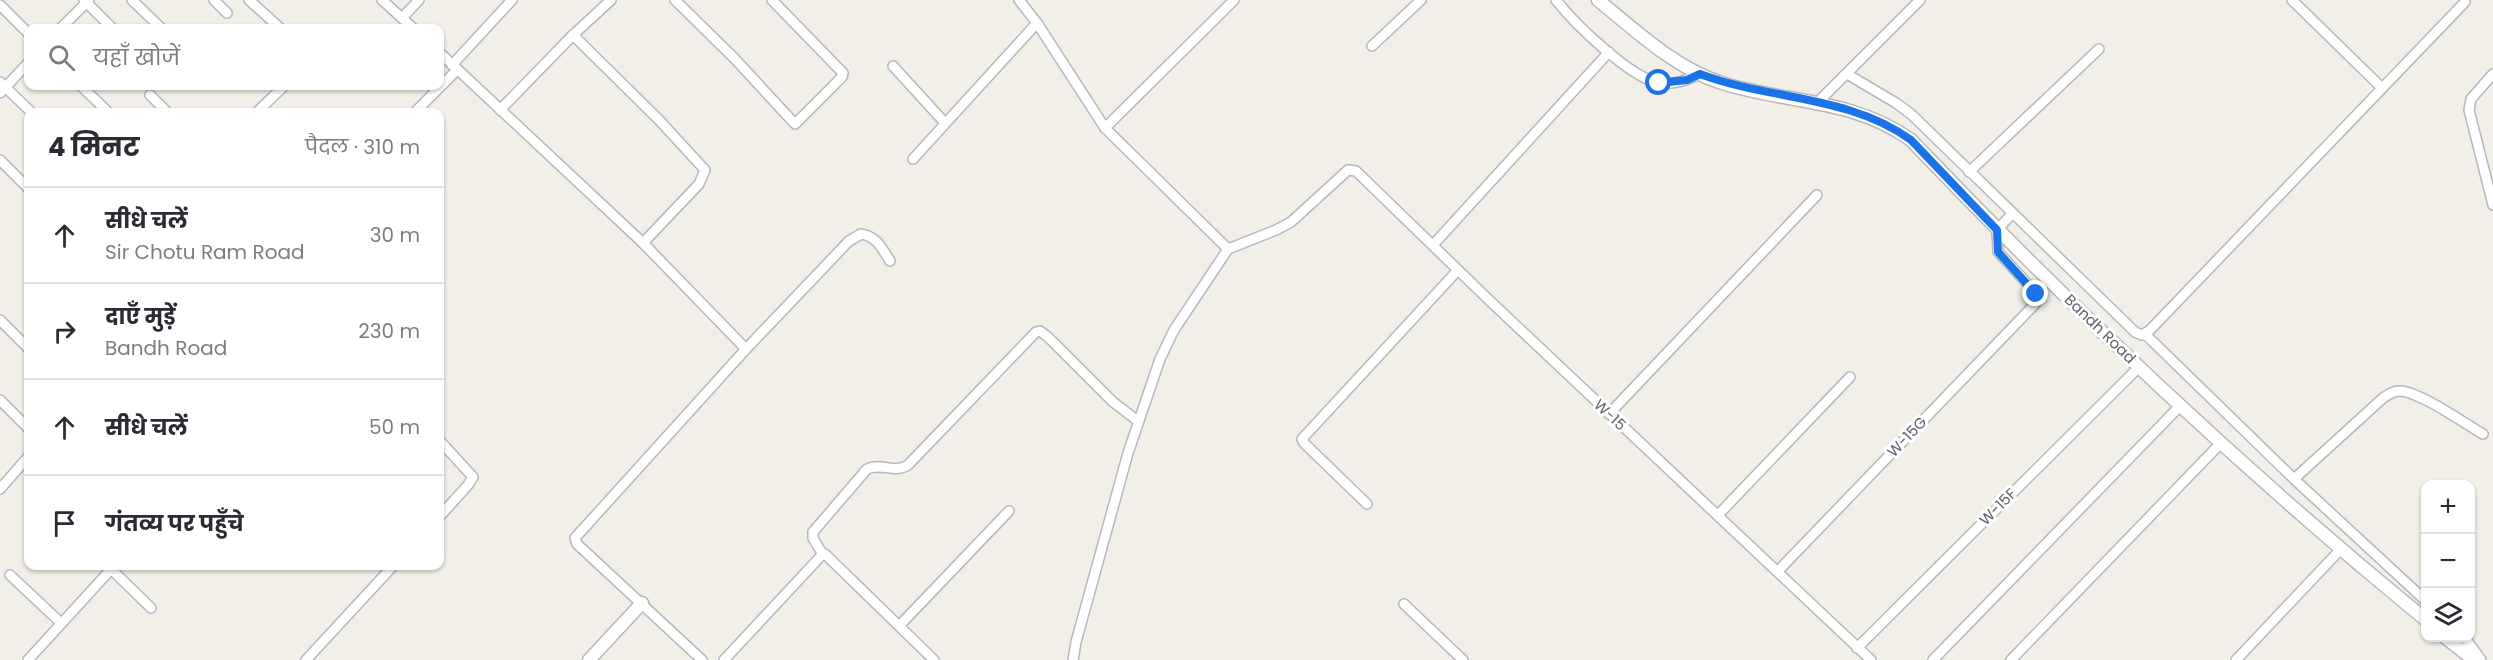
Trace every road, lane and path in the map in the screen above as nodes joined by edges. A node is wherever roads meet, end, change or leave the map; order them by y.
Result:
1 (132, 0) edge
2 (214, 0) edge
3 (249, 0) edge
4 (382, 0) edge
5 (419, 0) edge
6 (512, 0) edge
7 (611, 0) edge
8 (675, 0) edge
9 (1019, 0) edge
10 (1234, 0) edge
11 (1421, 0) edge
12 (1556, 0) edge
13 (1598, 0) edge
14 (1920, 0) edge
15 (2292, 0) edge
16 (86, 1) edge
17 (774, 1) edge
18 (2465, 2) dead end
19 (0, 5) edge
20 (227, 13) dead end
21 (402, 18) junction
22 (1037, 23) junction
23 (65, 24) edge
24 (108, 24) edge
25 (157, 24) edge
26 (276, 24) edge
27 (409, 24) edge
28 (24, 29) edge
29 (573, 35) junction
30 (1372, 46) dead end
31 (2099, 49) dead end
32 (1609, 52) junction
33 (444, 57) edge
34 (892, 66) dead end
35 (24, 67) edge
36 (454, 67) junction
37 (1700, 74) junction
38 (2493, 74) edge
39 (1847, 75) junction
40 (444, 79) edge
41 (2, 88) edge
42 (2382, 88) junction
43 (85, 90) edge
44 (280, 90) edge
45 (434, 90) edge
46 (150, 95) dead end
47 (1819, 101) junction
48 (26, 108) edge
49 (104, 108) edge
50 (163, 108) edge
51 (261, 108) edge
52 (419, 108) edge
53 (500, 110) junction
54 (945, 123) junction
55 (1105, 128) junction
56 (913, 159) dead end
57 (0, 160) edge
58 (1969, 172) junction
59 (24, 184) edge
60 (1817, 195) dead end
61 (2493, 205) edge
62 (2012, 214) junction
63 (1997, 230) junction
64 (643, 243) junction
65 (1433, 245) junction
66 (1228, 249) junction
67 (890, 261) dead end
68 (1458, 270) junction
69 (0, 320) edge
70 (2145, 334) junction
71 (24, 344) edge
72 (746, 349) junction
73 (2139, 367) junction
74 (1850, 377) dead end
75 (0, 400) edge
76 (2179, 407) junction
77 (1609, 414) junction
78 (1138, 421) junction
79 (24, 424) edge
80 (2483, 434) dead end
81 (2220, 444) junction
82 (444, 445) edge
83 (24, 462) edge
84 (2294, 479) junction
85 (0, 489) edge
86 (1367, 504) dead end
87 (1009, 511) dead end
88 (444, 512) edge
89 (1718, 515) junction
90 (2340, 550) junction
91 (823, 555) junction
92 (109, 570) edge
93 (115, 570) edge
94 (389, 570) edge
95 (1778, 571) junction
96 (9, 575) dead end
97 (2421, 596) edge
98 (642, 603) junction
99 (1404, 604) dead end
100 (150, 608) dead end
101 (2421, 616) edge
102 (61, 623) junction
103 (900, 625) junction
104 (2451, 642) edge
105 (2468, 642) edge
106 (1857, 648) junction
107 (28, 660) edge
108 (306, 660) edge
109 (589, 660) edge
110 (702, 660) edge
111 (724, 660) edge
112 (933, 660) edge
113 (1073, 660) edge
114 (1463, 660) edge
115 (1870, 660) edge
116 (1933, 660) edge
117 (2011, 660) edge
118 (2236, 660) edge
119 (2474, 660) edge
120 (2481, 660) edge

1 - 25 street
2 - 20 street
3 - 26 street
4 - 21 street
5 - 21 street
6 - 36 street
7 - 29 street
8 - 17 street
9 - 22 street
10 - 55 street
11 - 30 street
12 - 32 street
13 - 37 street, Bandh Road
14 - 39 street
15 - 42 street
16 - 23 street
16 - 24 street
18 - 42 street
19 - 28 street
21 - 27 street
22 - 54 street
22 - 55 street
29 - 53 street
29 - 64 street
31 - 58 street
32 - 37 street
32 - 65 street
33 - 36 street
34 - 54 street
35 - 41 street
36 - 40 street
36 - 53 street
37 - 47 street, Bandh Road
38 - 61 street
39 - 47 street
39 - 58 street
41 - 48 street
42 - 70 street
43 - 49 street
44 - 51 street
45 - 52 street
46 - 50 street
47 - 63 street, Bandh Road
53 - 64 street
54 - 56 street
55 - 66 street
57 - 59 street
58 - 62 street
60 - 77 street
62 - 63 street
62 - 70 street
63 - 73 street, Bandh Road
63 - 95 street, W-15G
64 - 72 street
65 - 66 street, W-15
65 - 68 street, W-15
66 - 78 street
67 - 72 street
68 - 77 street, W-15
68 - 86 street
69 - 71 street
70 - 84 street
72 - 98 street
73 - 76 street, Bandh Road
73 - 106 street, W-15F
74 - 89 street
75 - 79 street
76 - 81 street, Bandh Road
76 - 116 street
77 - 89 street, W-15
78 - 91 street
78 - 113 street
80 - 84 street
81 - 90 street, Bandh Road
81 - 117 street
82 - 88 street
83 - 85 street
84 - 97 street
87 - 103 street
89 - 95 street, W-15
90 - 101 street, Bandh Road
90 - 118 street
91 - 103 street
91 - 111 street
92 - 102 street
93 - 100 street
94 - 108 street
95 - 106 street, W-15
96 - 102 street
98 - 109 street
98 - 110 street
99 - 114 street
102 - 107 street
103 - 112 street
104 - 119 street
105 - 120 street
106 - 115 street, W-15

